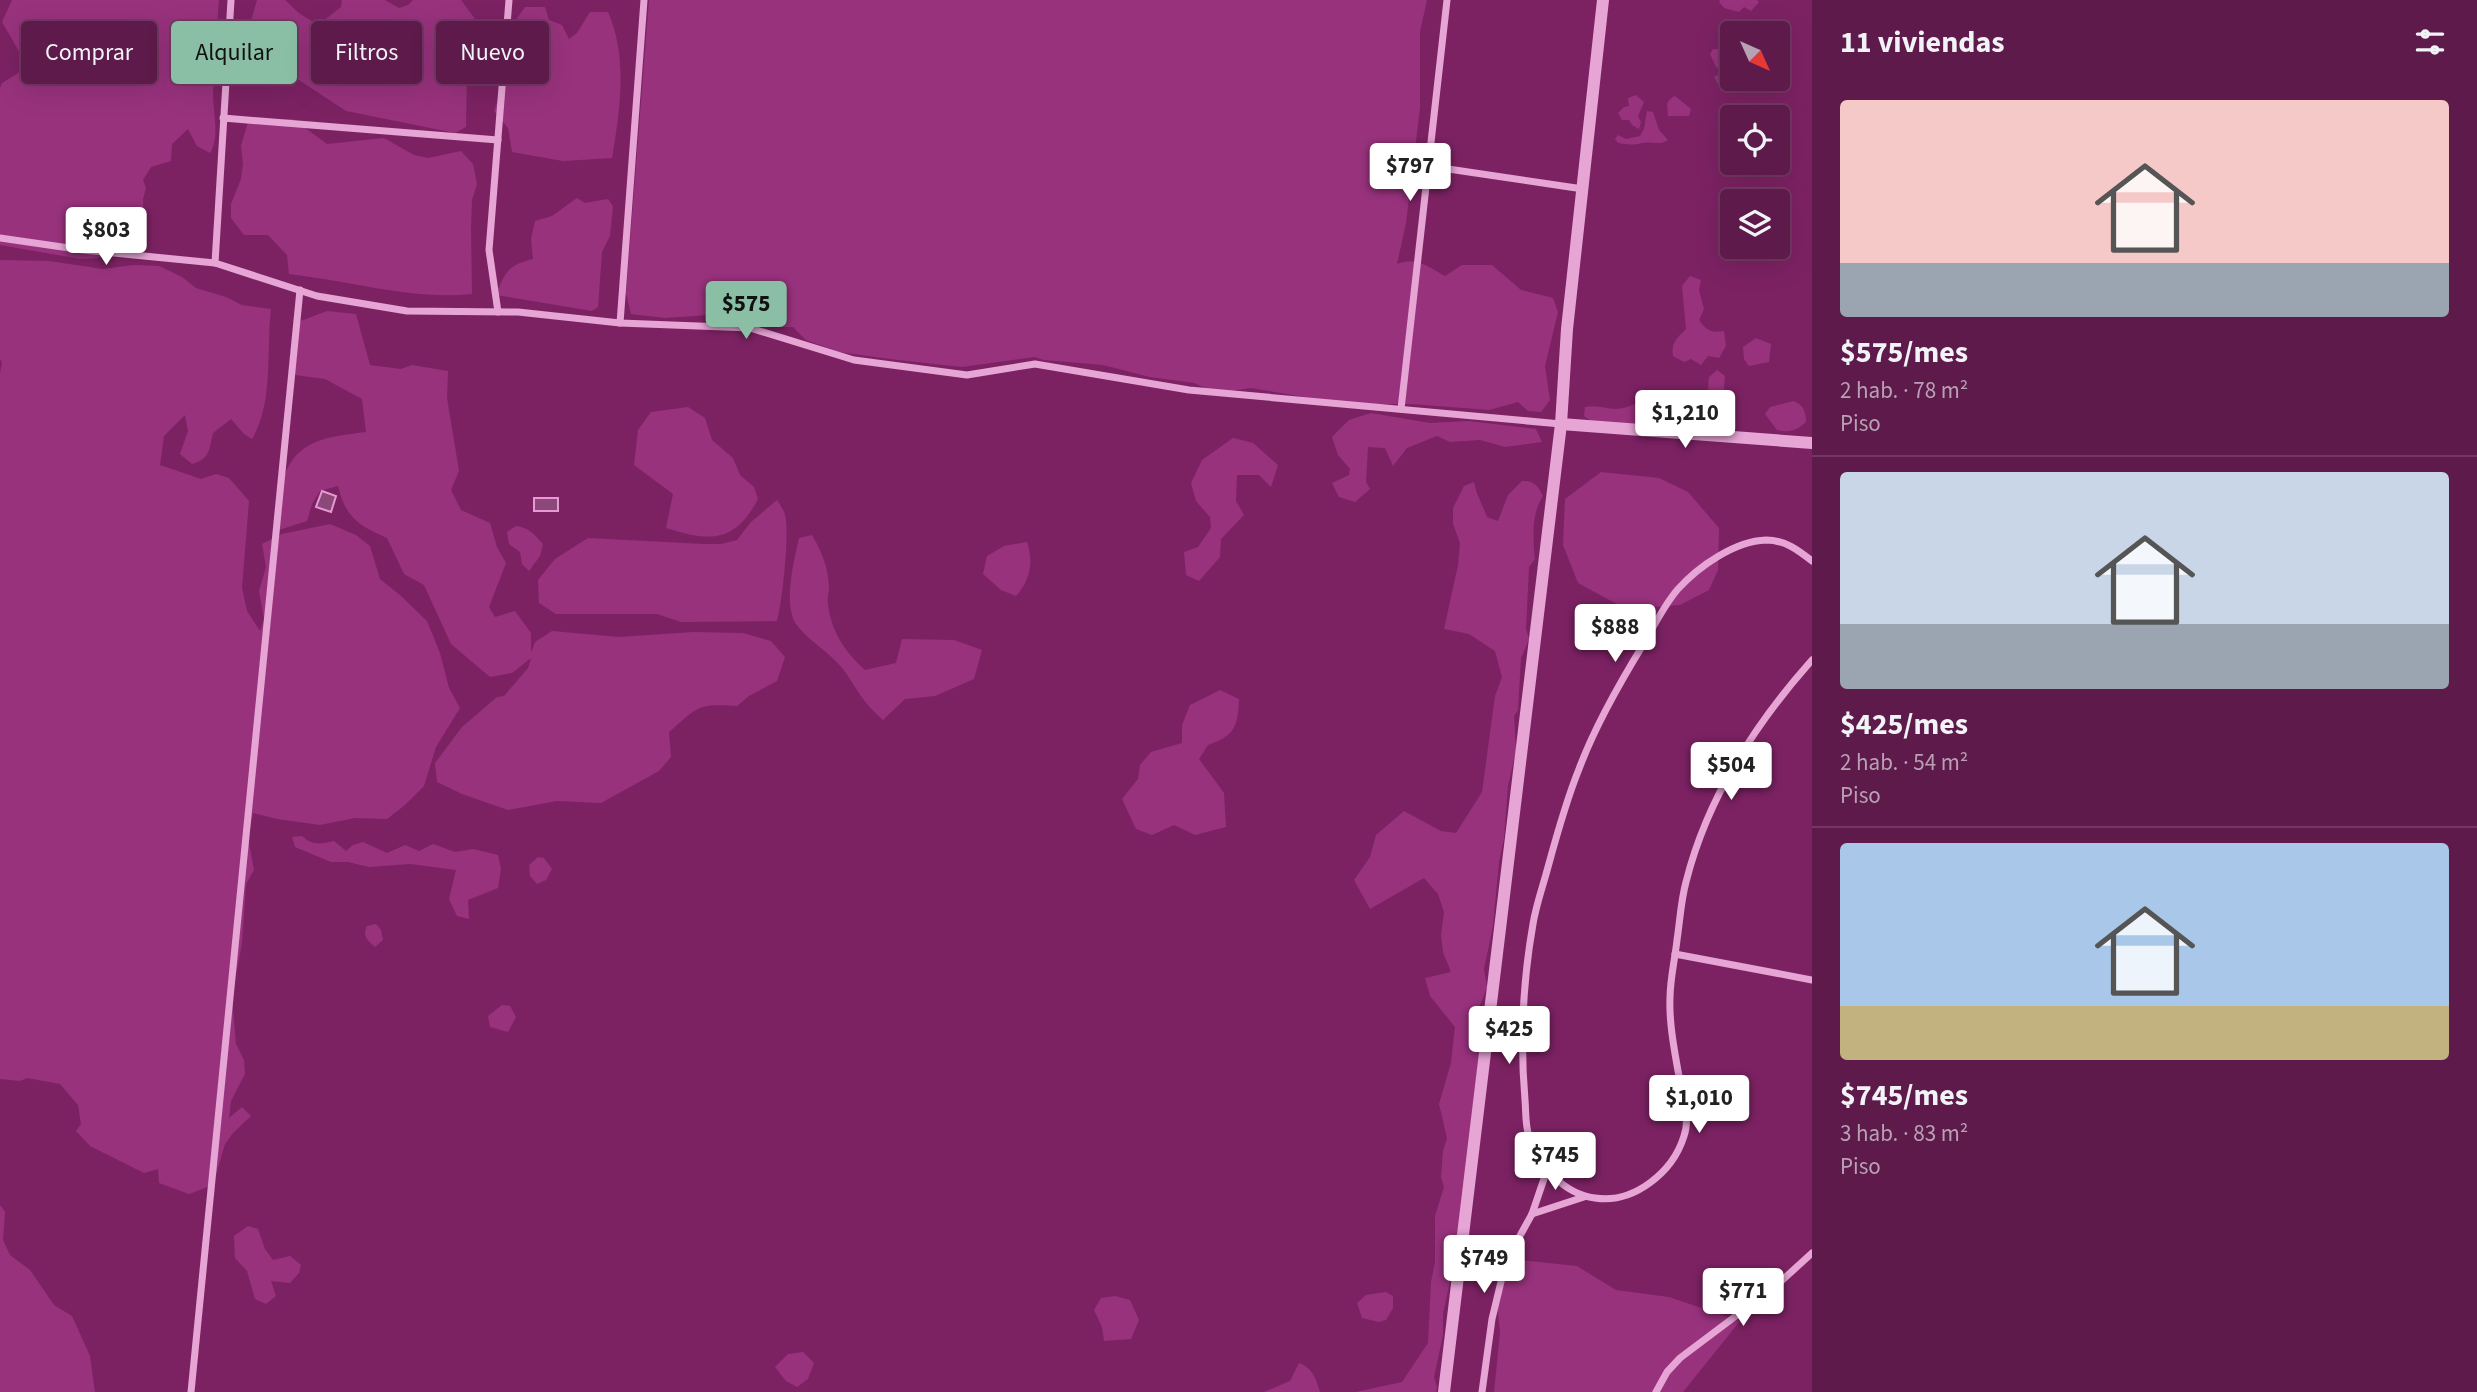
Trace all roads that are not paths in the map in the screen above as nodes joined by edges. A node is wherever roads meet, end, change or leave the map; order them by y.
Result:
1 (230, 0) edge
2 (509, 0) edge
3 (644, 0) edge
4 (1447, 0) edge
5 (1603, 0) edge
6 (223, 118) junction
7 (498, 140) junction
8 (1428, 166) junction
9 (1583, 189) junction
10 (0, 239) edge
11 (215, 263) junction
12 (300, 290) junction
13 (498, 312) junction
14 (620, 323) junction
15 (1401, 410) junction
16 (1561, 424) junction
17 (1812, 443) edge
18 (1812, 561) edge
19 (1812, 660) edge
20 (1675, 954) junction
21 (1812, 980) edge
22 (1547, 1170) junction
23 (1586, 1196) junction
24 (1532, 1214) junction
25 (1812, 1253) edge
26 (191, 1392) edge
27 (1444, 1392) edge
28 (1482, 1392) edge
29 (1656, 1392) edge

1 - 6 street
2 - 7 street
3 - 14 street
4 - 8 street
5 - 9 street
6 - 7 street
6 - 11 street
7 - 13 street
8 - 9 street
8 - 15 street
9 - 16 street
10 - 11 street
11 - 12 street
12 - 13 street
12 - 26 street
13 - 14 street
14 - 15 street
15 - 16 street
16 - 17 street
16 - 27 street
18 - 22 street
19 - 20 street
20 - 21 street
20 - 23 street
22 - 23 street
22 - 24 street
23 - 24 street
24 - 28 street
25 - 29 street

